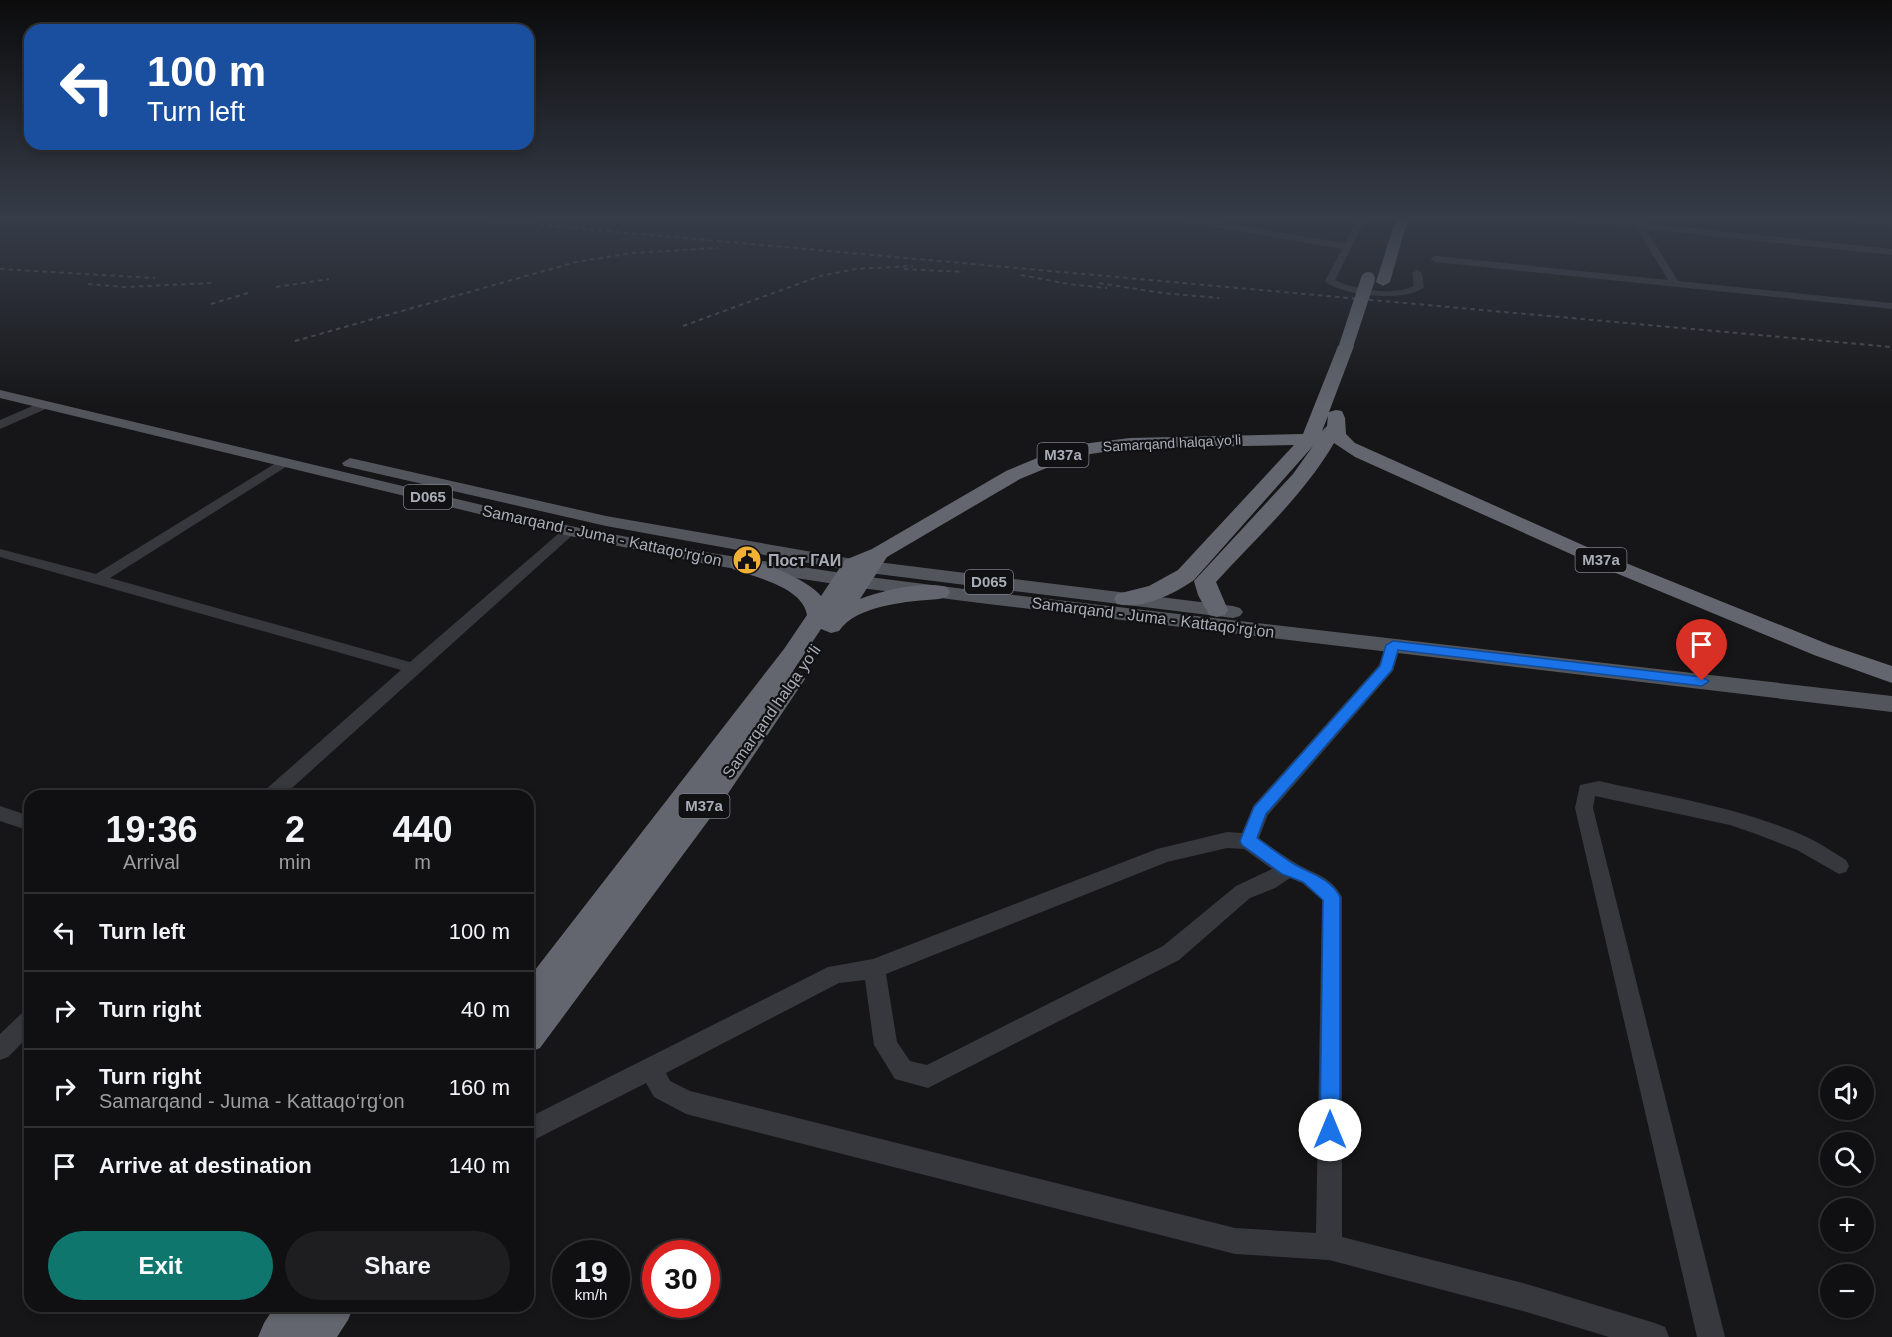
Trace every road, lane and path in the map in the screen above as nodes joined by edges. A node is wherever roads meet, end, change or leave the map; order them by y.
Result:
1 (1330, 280) edge
2 (1418, 280) edge
3 (1639, 280) edge
4 (1673, 280) edge
5 (1376, 281) joint
6 (1675, 284) junction
7 (1377, 304) dead end
8 (1892, 306) edge
9 (0, 383) edge
10 (0, 394) edge
11 (44, 405) junction
12 (0, 425) edge
13 (1318, 435) junction
14 (284, 462) junction
15 (570, 531) junction
16 (0, 553) edge
17 (741, 564) junction
18 (861, 569) junction
19 (98, 579) junction
20 (939, 592) junction
21 (1125, 599) junction
22 (1217, 610) junction
23 (826, 618) junction
24 (1393, 645) junction
25 (413, 668) junction
26 (1892, 675) edge
27 (1892, 690) edge
28 (1892, 704) edge
29 (278, 790) edge
30 (0, 813) edge
31 (24, 822) edge
32 (1248, 841) junction
33 (1839, 866) dead end
34 (1288, 869) junction
35 (874, 969) junction
36 (534, 996) edge
37 (24, 1026) edge
38 (534, 1027) edge
39 (0, 1049) edge
40 (651, 1069) junction
41 (534, 1128) edge
42 (1329, 1247) junction
43 (296, 1312) edge
44 (330, 1312) edge
45 (278, 1337) edge
46 (312, 1337) edge
47 (1655, 1337) edge
48 (1711, 1337) edge

1 - 2 street
3 - 6 street
4 - 6 street
5 - 7 highway, M37a
5 - 13 highway, M37a, bridge
6 - 8 street
9 - 18 main road, Samarqand - Juma - Kattaqo‘rg‘on / D065
10 - 11 main road, Samarqand - Juma - Kattaqo‘rg‘on / D065
11 - 12 street
11 - 14 main road, Samarqand - Juma - Kattaqo‘rg‘on / D065
13 - 18 highway, Samarqand halqa yoʻli / M37a
13 - 21 highway, M37a
13 - 22 highway, M37a
13 - 26 highway, M37a
14 - 15 main road, Samarqand - Juma - Kattaqo‘rg‘on / D065
14 - 19 street
15 - 17 main road, Samarqand - Juma - Kattaqo‘rg‘on / D065
15 - 25 street
16 - 19 street
17 - 18 main road, Samarqand - Juma - Kattaqo‘rg‘on / D065
17 - 23 highway
18 - 20 main road, Samarqand - Juma - Kattaqo‘rg‘on / D065
18 - 21 main road, Samarqand - Juma - Kattaqo‘rg‘on / D065
18 - 23 highway, Samarqand halqa yoʻli / M37a
19 - 25 street
20 - 23 highway
20 - 24 main road, Samarqand - Juma - Kattaqo‘rg‘on / D065
21 - 22 main road, Samarqand - Juma - Kattaqo‘rg‘on / D065
22 - 27 main road, Samarqand - Juma - Kattaqo‘rg‘on / D065
23 - 36 highway, Samarqand halqa yoʻli / M37a
23 - 38 highway, Samarqand halqa yoʻli / M37a
24 - 28 main road, Samarqand - Juma - Kattaqo‘rg‘on / D065
24 - 32 street
25 - 29 street
30 - 31 street
32 - 34 street
32 - 35 street
33 - 48 street
34 - 35 street
34 - 42 street
35 - 40 street
37 - 39 street
40 - 41 street
40 - 42 street
42 - 47 street
43 - 45 highway
44 - 46 highway

